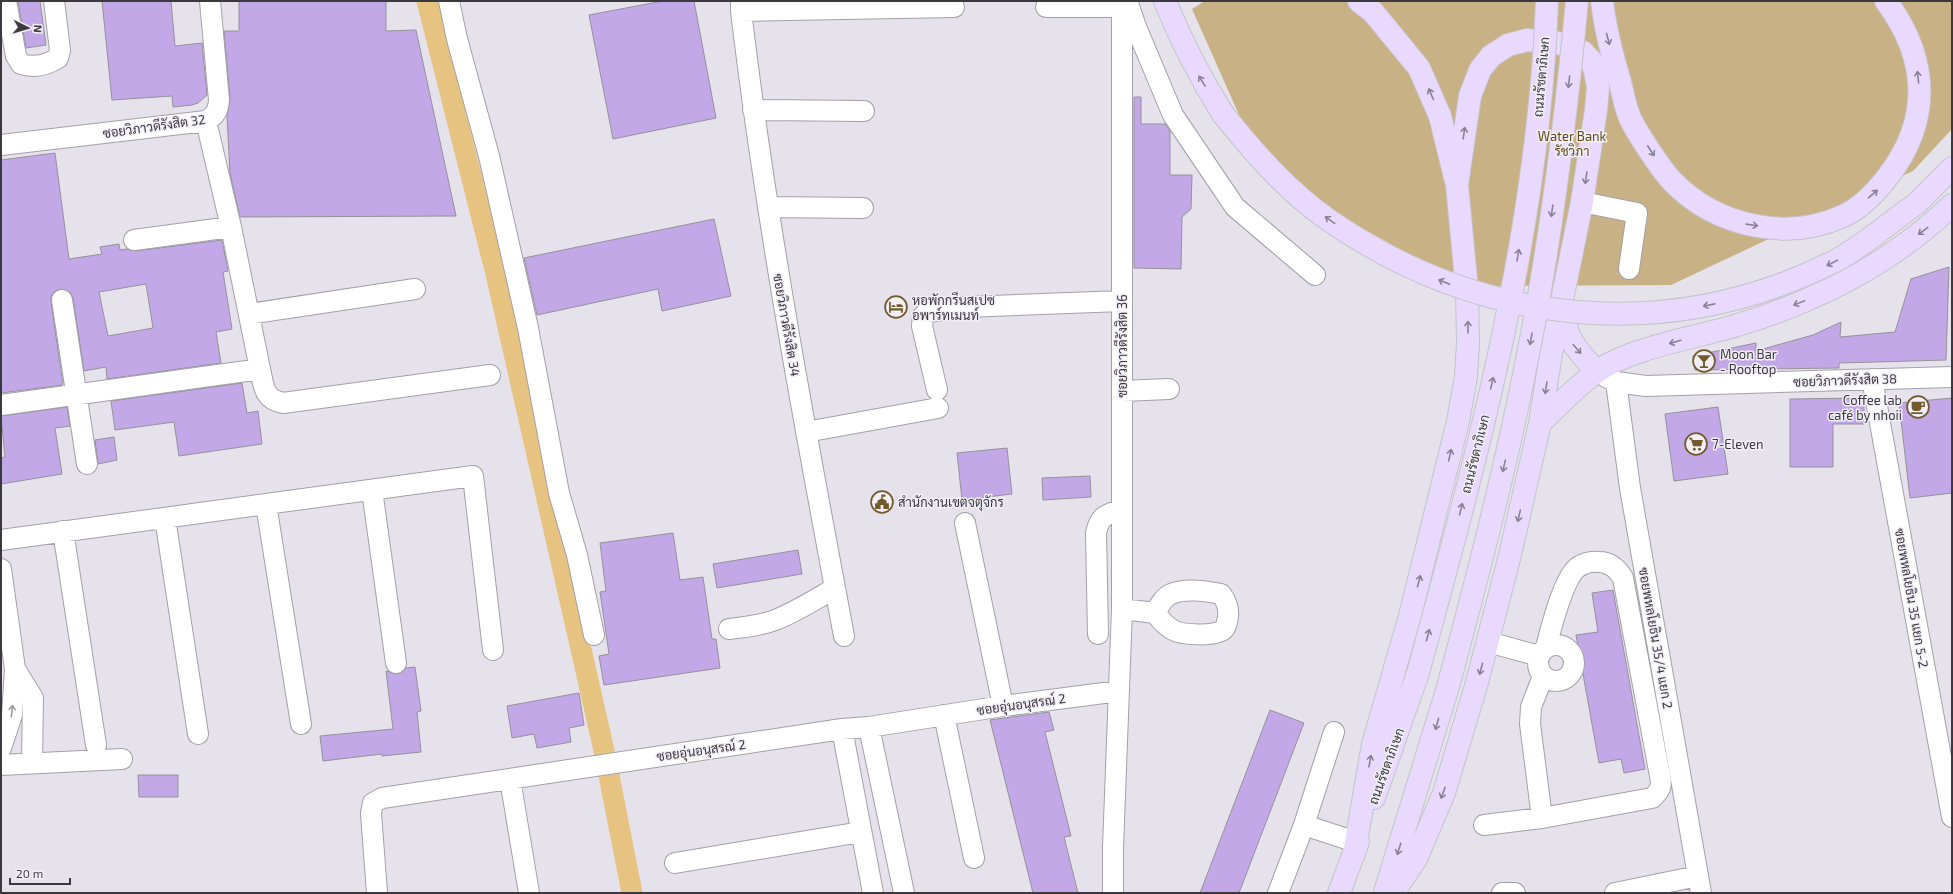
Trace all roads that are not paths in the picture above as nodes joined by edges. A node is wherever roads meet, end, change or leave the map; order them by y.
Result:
1 (6, 1) edge
2 (54, 1) edge
3 (210, 1) edge
4 (449, 1) edge
5 (1165, 1) edge
6 (1359, 1) edge
7 (1546, 1) edge
8 (1577, 1) edge
9 (1602, 1) edge
10 (1886, 1) edge
11 (1124, 3) edge
12 (741, 6) edge
13 (954, 7) dead end
14 (1046, 7) dead end
15 (753, 110) junction
16 (864, 111) dead end
17 (206, 121) junction
18 (1, 145) edge
19 (1952, 168) edge
20 (1457, 185) junction
21 (1582, 202) junction
22 (1952, 205) edge
23 (768, 207) junction
24 (863, 208) dead end
25 (231, 227) junction
26 (134, 240) dead end
27 (1629, 269) dead end
28 (1315, 275) dead end
29 (415, 289) dead end
30 (62, 300) dead end
31 (1562, 300) junction
32 (1122, 301) junction
33 (249, 314) junction
34 (260, 369) junction
35 (1597, 372) junction
36 (490, 375) dead end
37 (1952, 378) edge
38 (1872, 379) junction
39 (1616, 382) junction
40 (1169, 389) dead end
41 (1122, 391) junction
42 (77, 393) junction
43 (1, 405) edge
44 (1540, 423) junction
45 (806, 432) junction
46 (87, 464) dead end
47 (372, 490) junction
48 (266, 504) junction
49 (1122, 509) junction
50 (165, 518) junction
51 (965, 523) dead end
52 (63, 531) junction
53 (1, 540) edge
54 (1, 569) edge
55 (835, 588) junction
56 (1122, 609) junction
57 (1155, 613) dead end
58 (729, 629) dead end
59 (594, 634) dead end
60 (1098, 634) dead end
61 (844, 636) dead end
62 (1488, 642) junction
63 (492, 650) dead end
64 (1543, 651) junction
65 (396, 663) dead end
66 (15, 669) junction
67 (1544, 676) junction
68 (1119, 691) junction
69 (1003, 706) junction
70 (944, 715) junction
71 (301, 724) dead end
72 (869, 727) junction
73 (842, 729) junction
74 (1334, 732) dead end
75 (198, 734) dead end
76 (96, 745) dead end
77 (1, 748) edge
78 (122, 759) dead end
79 (32, 763) junction
80 (1, 765) edge
81 (510, 779) junction
82 (1952, 817) edge
83 (1542, 818) junction
84 (1304, 824) junction
85 (1484, 825) dead end
86 (861, 832) junction
87 (1355, 848) junction
88 (974, 858) dead end
89 (675, 863) dead end
90 (1699, 884) edge
91 (377, 893) edge
92 (529, 893) edge
93 (873, 893) edge
94 (904, 893) edge
95 (1112, 893) edge
96 (1278, 893) edge
97 (1339, 893) edge
98 (1385, 893) edge
99 (1393, 893) edge
100 (1502, 893) edge
101 (1515, 893) edge
102 (1615, 893) edge

1 - 2 street
3 - 17 street, ซอยวิภาวดีรังสิต 32
4 - 59 street
19 -> 5 main road, bridge
20 -> 6 main road
87 -> 7 main road, ถนนรัชดาภิเษก, bridge
8 -> 98 main road, ถนนรัชดาภิเษก, bridge
9 -> 10 main road
11 - 14 street
11 - 28 street
11 - 32 street, ซอยวิภาวดีรังสิต 36
12 - 13 street
12 - 15 street, ซอยวิภาวดีรังสิต 34
15 - 16 street
15 - 23 street, ซอยวิภาวดีรังสิต 34
17 - 18 street, ซอยวิภาวดีรังสิต 32
17 - 25 street
20 -> 21 main road
87 -> 20 main road
21 - 27 street
21 - 31 main road
22 -> 35 main road
23 - 24 street
23 - 45 street, ซอยวิภาวดีรังสิต 34
25 - 26 street
25 - 33 street
29 - 33 street
30 - 42 street
31 -> 35 main road
31 -> 44 main road
32 - 41 street, ซอยวิภาวดีรังสิต 36
32 - 45 street
33 - 34 street
34 - 36 street
34 - 42 street
35 - 39 street, ซอยวิภาวดีรังสิต 38
35 - 44 main road
37 - 38 street, ซอยวิภาวดีรังสิต 38
38 - 39 street, ซอยวิภาวดีรังสิต 38
38 - 82 street, ซอยพหลโยธิน 35 แยก 5-2
39 - 90 street, ซอยพหลโยธิน 35/4 แยก 2
40 - 41 street
41 - 49 street, ซอยวิภาวดีรังสิต 36
42 - 43 street
42 - 46 street
44 -> 62 main road
45 - 55 street, ซอยวิภาวดีรังสิต 34
47 - 48 street
47 - 63 street
47 - 65 street
48 - 50 street
48 - 71 street
49 - 56 street, ซอยวิภาวดีรังสิต 36
49 - 60 street
50 - 52 street
50 - 75 street
51 - 69 street
52 - 53 street
52 - 76 street
54 - 66 street
55 - 58 street
55 - 61 street, ซอยวิภาวดีรังสิต 34
56 - 57 street
56 - 68 street, ซอยวิภาวดีรังสิต 36
62 - 64 street
62 -> 99 main road
64 - 67 street
64 - 67 street
64 - 83 street
77 -> 66 street
66 - 79 street
67 - 83 street
68 - 69 street, ซอยอุ่นอนุสรณ์ 2
68 - 95 street, ซอยวิภาวดีรังสิต 36
69 - 70 street, ซอยอุ่นอนุสรณ์ 2
70 - 72 street, ซอยอุ่นอนุสรณ์ 2
70 - 88 street
72 - 73 street, ซอยอุ่นอนุสรณ์ 2
72 - 94 street
73 - 81 street, ซอยอุ่นอนุสรณ์ 2
73 - 86 street
74 - 84 street
78 - 79 street
79 - 80 street
81 - 91 street, ซอยอุ่นอนุสรณ์ 2
81 - 92 street
83 - 85 street
84 - 87 street
84 - 96 street
86 - 89 street
86 - 93 street
87 - 97 main road, ถนนรัชดาภิเษก
90 - 102 street
100 - 101 street

